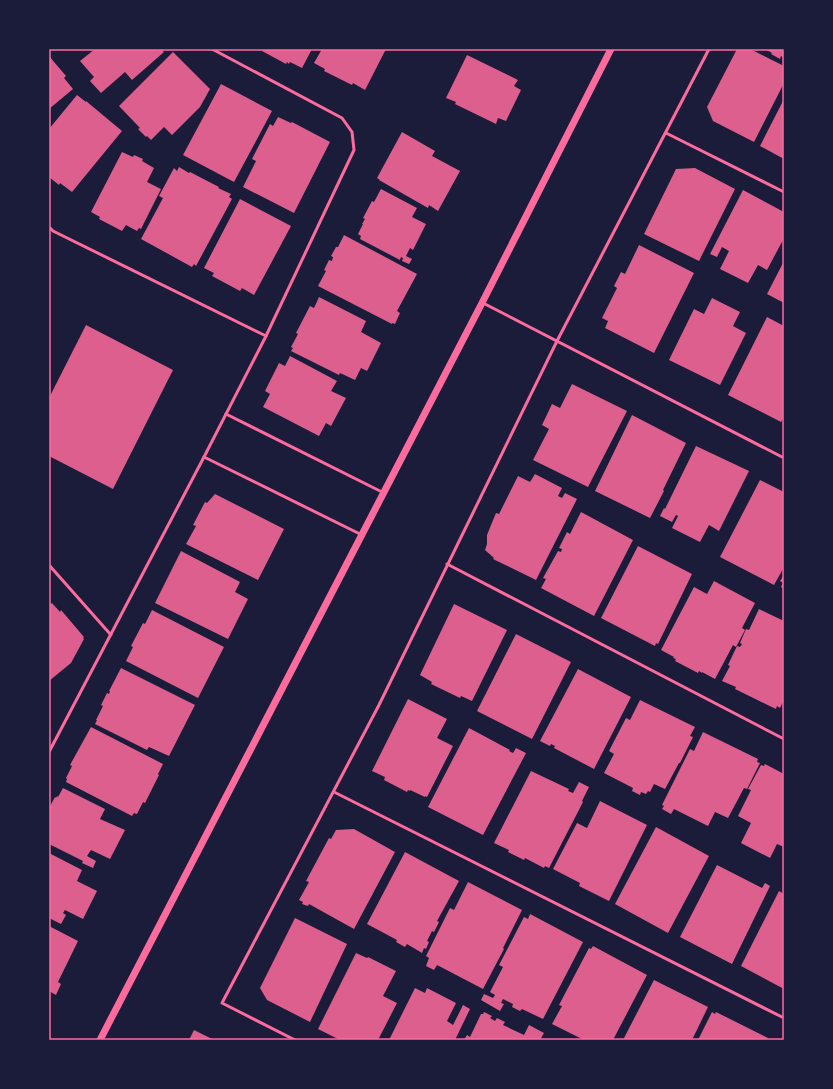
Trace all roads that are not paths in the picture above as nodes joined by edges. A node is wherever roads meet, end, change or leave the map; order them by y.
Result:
1 (212, 49) edge
2 (611, 49) edge
3 (709, 49) edge
4 (666, 133) junction
5 (784, 192) edge
6 (49, 227) edge
7 (482, 303) junction
8 (266, 336) junction
9 (557, 341) junction
10 (226, 414) junction
11 (204, 457) junction
12 (784, 458) edge
13 (384, 493) junction
14 (362, 535) junction
15 (447, 564) junction
16 (49, 565) edge
17 (111, 635) junction
18 (784, 739) edge
19 (49, 752) edge
20 (334, 792) junction
21 (784, 1018) edge
22 (100, 1040) edge
23 (295, 1040) edge

1 - 8 lane
2 - 7 street
3 - 4 lane
4 - 5 lane
4 - 9 lane
6 - 8 lane
7 - 9 lane
7 - 13 street
8 - 10 lane
9 - 12 lane
9 - 15 lane
10 - 11 lane
10 - 13 lane
11 - 14 lane
11 - 17 lane
13 - 14 street
14 - 22 street
15 - 18 lane
15 - 20 lane
16 - 17 lane
17 - 19 lane
20 - 21 lane
20 - 23 lane

